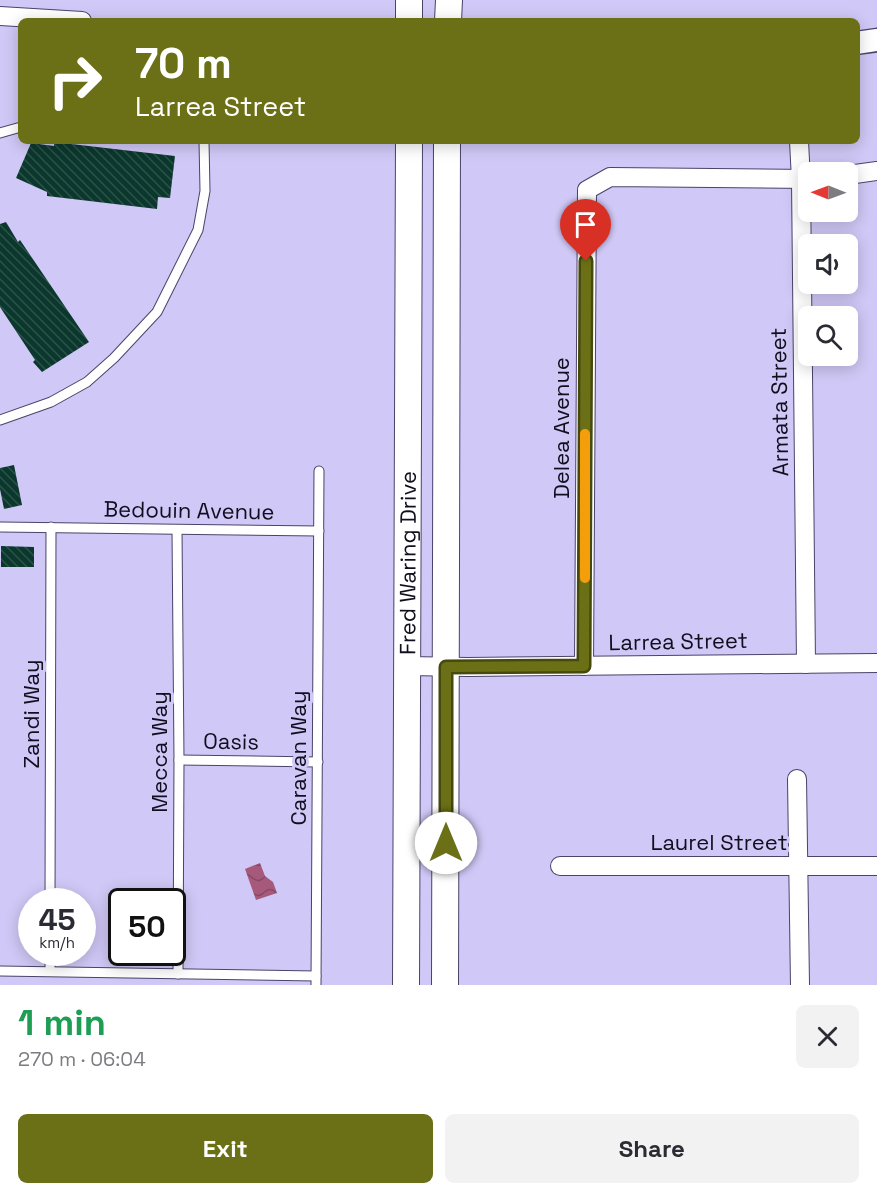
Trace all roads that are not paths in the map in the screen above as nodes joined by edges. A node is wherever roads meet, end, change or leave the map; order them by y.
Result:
1 (410, 0) edge
2 (448, 0) edge
3 (0, 16) edge
4 (33, 18) edge
5 (409, 18) edge
6 (448, 18) edge
7 (877, 40) edge
8 (860, 42) edge
9 (18, 128) edge
10 (0, 133) edge
11 (204, 144) edge
12 (409, 144) edge
13 (447, 144) edge
14 (799, 144) edge
15 (802, 162) edge
16 (877, 171) edge
17 (858, 174) edge
18 (798, 180) edge
19 (805, 222) edge
20 (0, 420) edge
21 (319, 471) dead end
22 (0, 527) edge
23 (51, 527) junction
24 (177, 530) junction
25 (319, 531) junction
26 (806, 663) junction
27 (877, 663) edge
28 (407, 666) junction
29 (584, 666) junction
30 (446, 667) junction
31 (179, 760) junction
32 (318, 762) junction
33 (797, 779) dead end
34 (560, 866) dead end
35 (877, 866) edge
36 (798, 867) junction
37 (50, 888) edge
38 (50, 966) edge
39 (0, 970) edge
40 (50, 971) junction
41 (178, 974) junction
42 (316, 980) edge
43 (406, 985) edge
44 (445, 985) edge
45 (800, 985) edge

1 - 5 main road
2 - 6 main road
3 - 4 street
7 - 8 street
9 - 10 lane
11 - 20 lane
12 - 28 main road, Fred Waring Drive
13 - 30 main road, Fred Waring Drive
14 - 15 street, Armata Street
16 - 17 street
18 - 29 street, Delea Avenue
19 - 26 street, Armata Street
21 - 25 lane
22 - 23 lane, Bedouin Avenue
23 - 24 lane, Bedouin Avenue
23 - 37 lane, Zandi Way
24 - 25 lane, Bedouin Avenue
24 - 31 lane, Mecca Way
25 - 32 lane, Caravan Way
26 - 27 street, Larrea Street
26 - 29 street, Larrea Street
28 - 30 street, Larrea Street
28 - 43 main road, Fred Waring Drive
29 - 30 street, Larrea Street
30 - 44 main road, Fred Waring Drive
31 - 32 lane, Oasis
31 - 41 lane, Mecca Way
32 - 42 lane, Caravan Way
33 - 36 street
34 - 36 street, Laurel Street
35 - 36 street, Laurel Street
36 - 45 street
38 - 40 lane
39 - 40 lane
40 - 41 lane
41 - 42 lane

